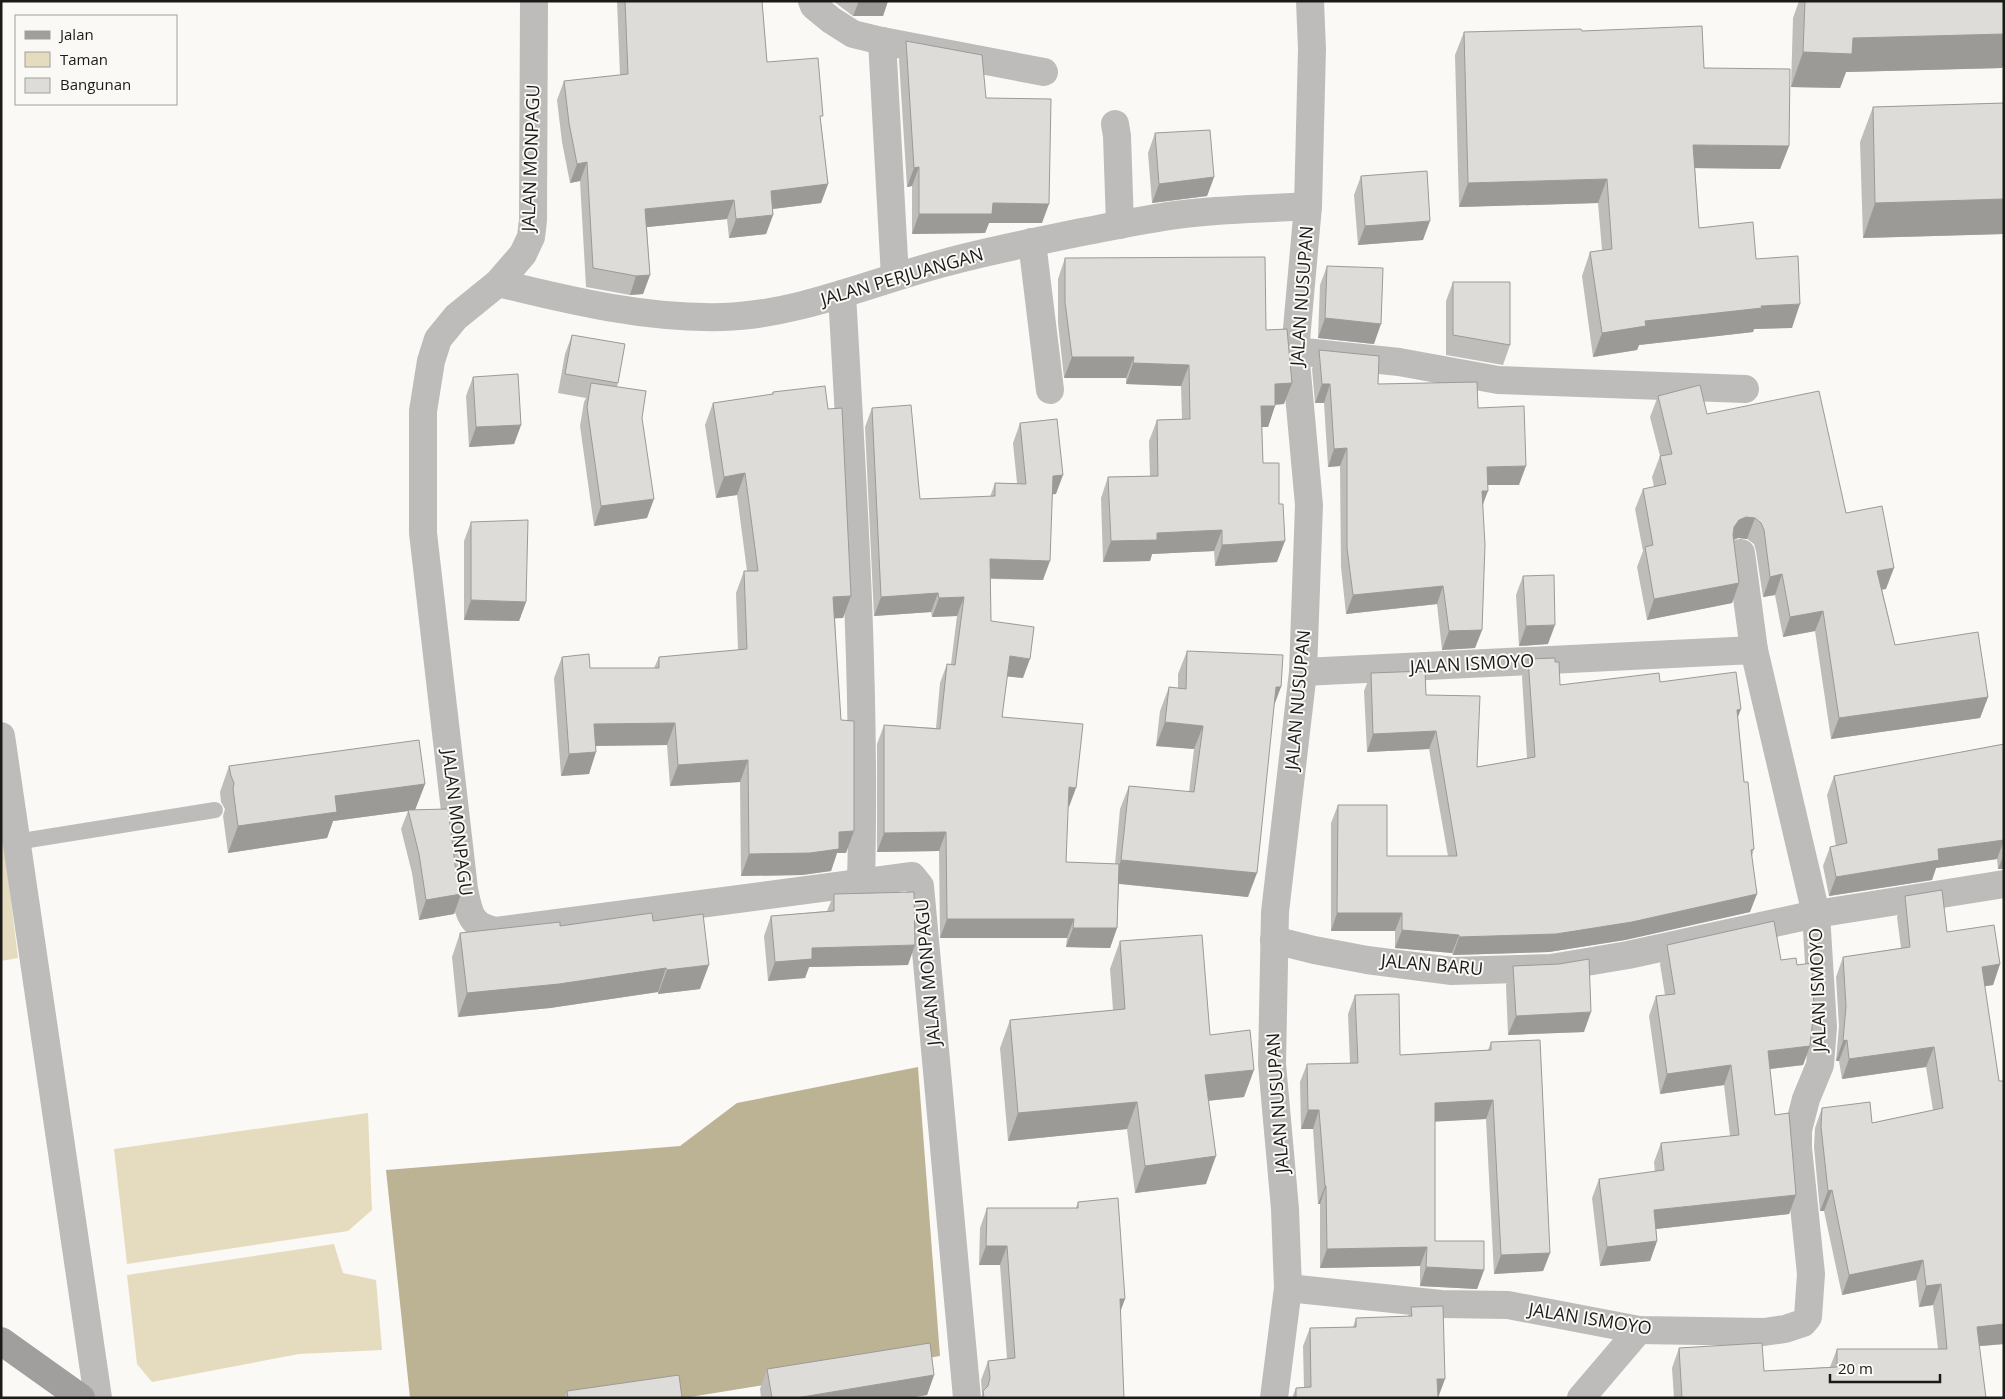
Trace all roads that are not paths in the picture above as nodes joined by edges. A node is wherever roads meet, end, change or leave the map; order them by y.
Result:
1 (534, 1) edge
2 (812, 1) edge
3 (1310, 1) edge
4 (882, 41) junction
5 (1044, 72) dead end
6 (1115, 124) dead end
7 (1308, 206) junction
8 (1120, 225) junction
9 (1032, 242) junction
10 (895, 277) junction
11 (498, 283) junction
12 (842, 294) junction
13 (1295, 351) junction
14 (1745, 389) dead end
15 (1050, 390) dead end
16 (1741, 553) dead end
17 (1754, 650) junction
18 (1303, 672) junction
19 (1, 736) edge
20 (216, 810) dead end
21 (16, 842) junction
22 (861, 883) junction
23 (2004, 884) edge
24 (1816, 914) junction
25 (1274, 940) junction
26 (1288, 1288) junction
27 (1639, 1330) junction
28 (1, 1340) edge
29 (80, 1398) edge
30 (98, 1398) edge
31 (967, 1398) edge
32 (1274, 1398) edge
33 (1581, 1398) edge

1 - 11 street, JALAN MONPAGU
2 - 4 street
3 - 7 street, JALAN NUSUPAN
4 - 5 street
4 - 10 street
6 - 8 street
7 - 8 street, JALAN PERJUANGAN
7 - 13 street, JALAN NUSUPAN
8 - 9 street, JALAN PERJUANGAN
9 - 10 street, JALAN PERJUANGAN
9 - 15 street
10 - 12 street, JALAN PERJUANGAN
11 - 12 street, JALAN PERJUANGAN
11 - 22 street, JALAN MONPAGU
12 - 22 street
13 - 14 street
13 - 18 street, JALAN NUSUPAN
16 - 17 street
17 - 18 street, JALAN ISMOYO
17 - 24 street, JALAN ISMOYO
18 - 25 street, JALAN NUSUPAN
19 - 21 street
20 - 21 lane
21 - 30 street
22 - 31 street, JALAN MONPAGU
23 - 24 street, JALAN BARU
24 - 25 street, JALAN BARU
24 - 27 street, JALAN ISMOYO
25 - 26 street, JALAN NUSUPAN
26 - 27 street, JALAN ISMOYO
26 - 32 street, JALAN NUSUPAN
27 - 33 street
28 - 29 street

